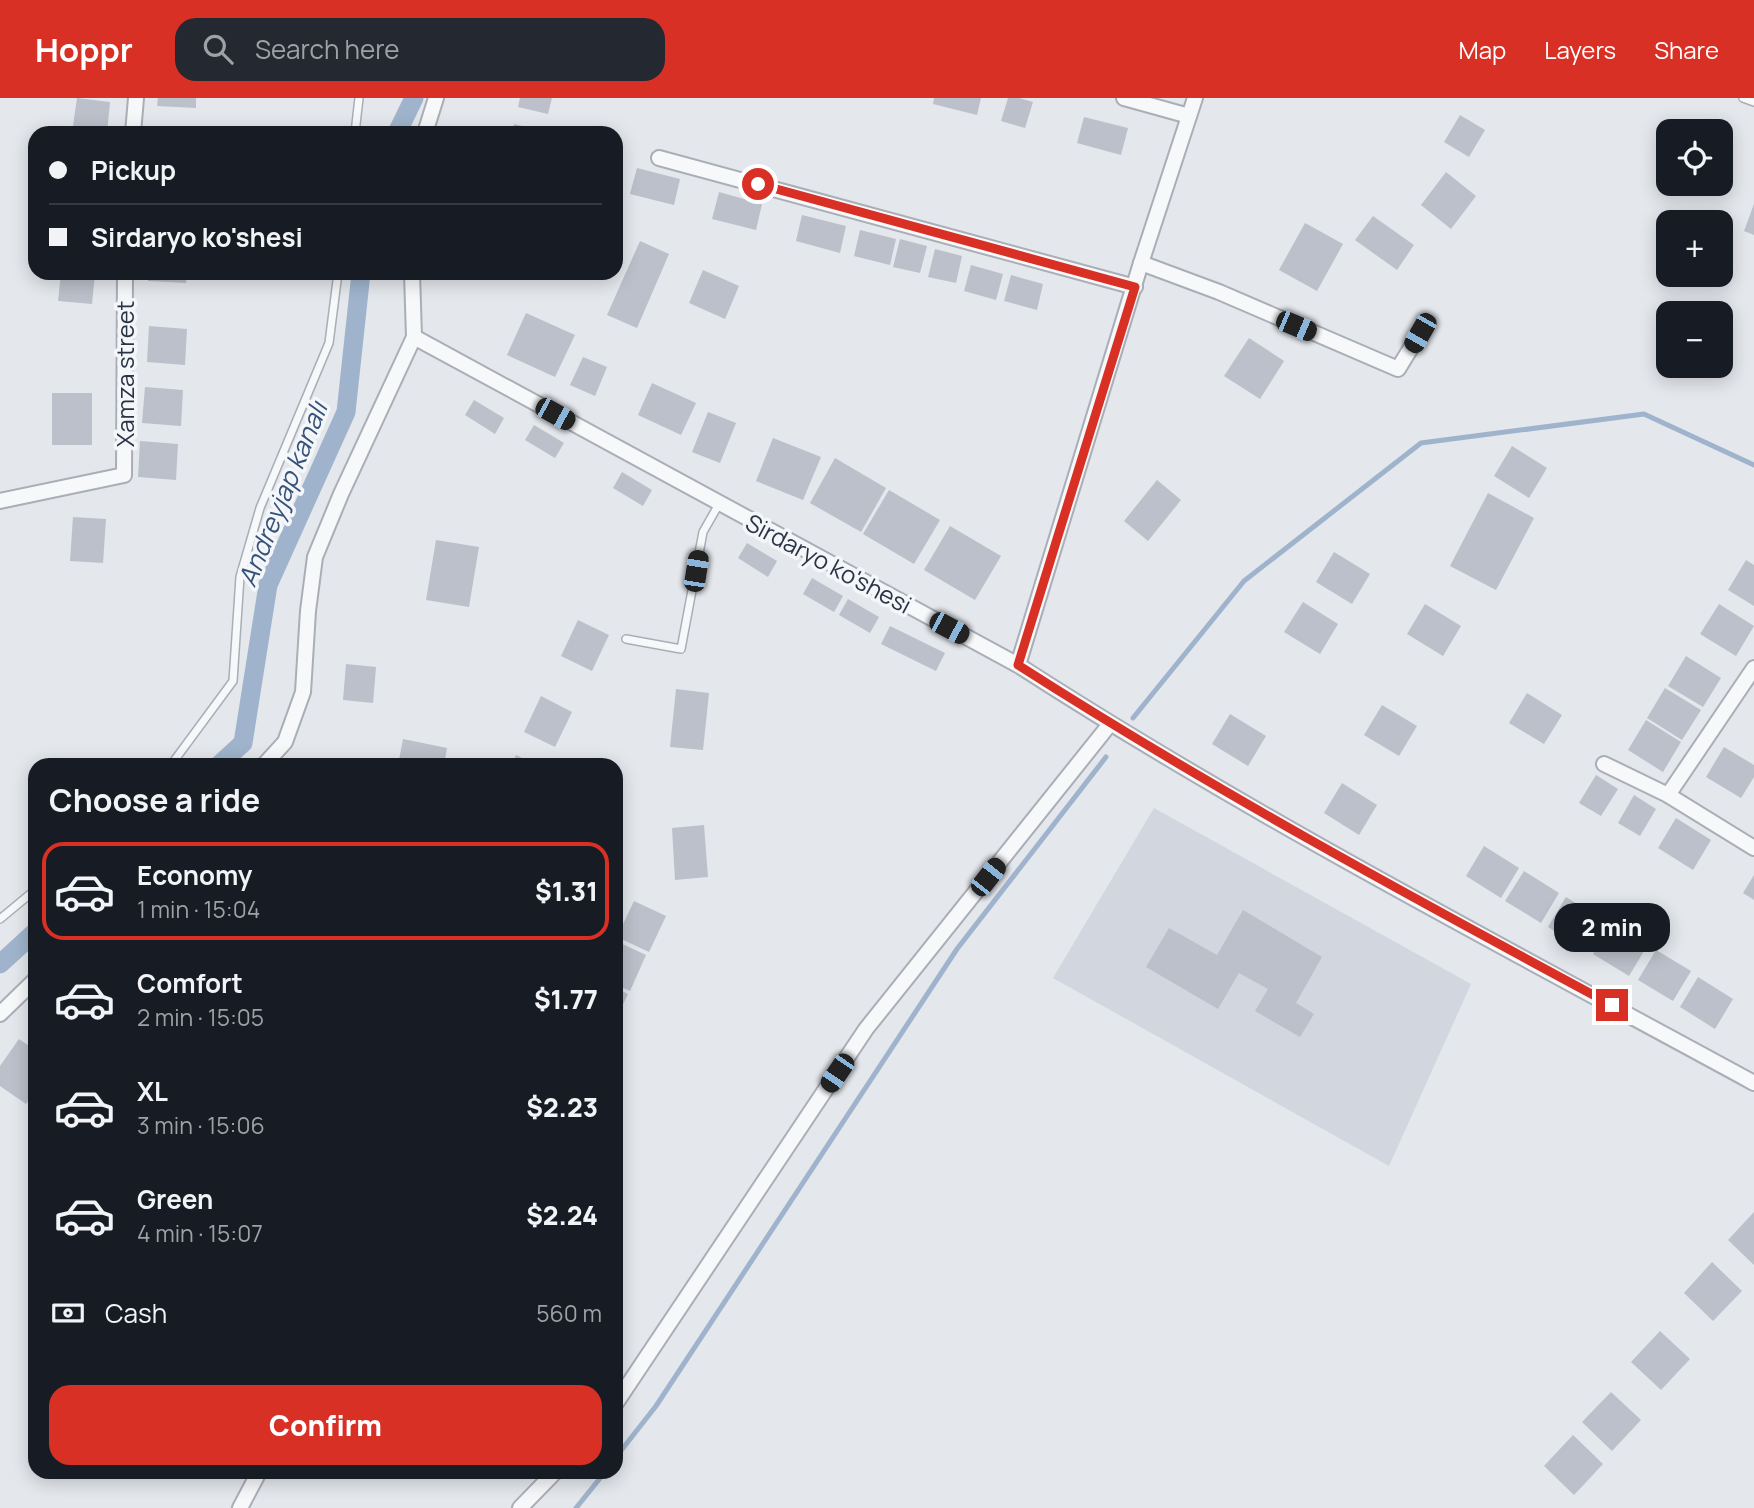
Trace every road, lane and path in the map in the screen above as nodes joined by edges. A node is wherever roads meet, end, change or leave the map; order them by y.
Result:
1 (136, 98) edge
2 (359, 98) edge
3 (436, 98) edge
4 (1124, 98) edge
5 (1195, 98) edge
6 (1743, 98) edge
7 (1754, 102) edge
8 (1189, 116) junction
9 (134, 126) edge
10 (356, 126) edge
11 (427, 126) edge
12 (659, 158) dead end
13 (1141, 263) junction
14 (125, 280) edge
15 (337, 280) edge
16 (412, 280) edge
17 (1135, 287) junction
18 (1420, 333) dead end
19 (414, 337) junction
20 (0, 501) edge
21 (719, 504) junction
22 (626, 639) dead end
23 (1018, 665) junction
24 (1754, 668) edge
25 (1110, 724) junction
26 (176, 758) edge
27 (270, 758) edge
28 (1604, 764) dead end
29 (1668, 795) junction
30 (1754, 848) edge
31 (28, 896) edge
32 (0, 919) edge
33 (28, 986) edge
34 (0, 1014) edge
35 (1754, 1083) edge
36 (623, 1393) edge
37 (255, 1479) edge
38 (548, 1479) edge
39 (240, 1508) edge
40 (520, 1508) edge

1 - 9 street
2 - 10 lane
3 - 11 street
4 - 8 street
5 - 8 street
6 - 7 lane
8 - 13 street
12 - 17 street
13 - 17 street
13 - 18 street
14 - 20 street, Xamza street
15 - 26 lane
16 - 19 street
17 - 23 street
19 - 21 street, Sirdaryo ko'shesi
19 - 27 street
21 - 22 lane
21 - 23 street, Sirdaryo ko'shesi
23 - 25 street, Sirdaryo ko'shesi
24 - 29 street
25 - 35 street, Sirdaryo ko'shesi
25 - 36 street
28 - 29 street
29 - 30 street
31 - 32 lane
33 - 34 street
37 - 39 street
38 - 40 street

